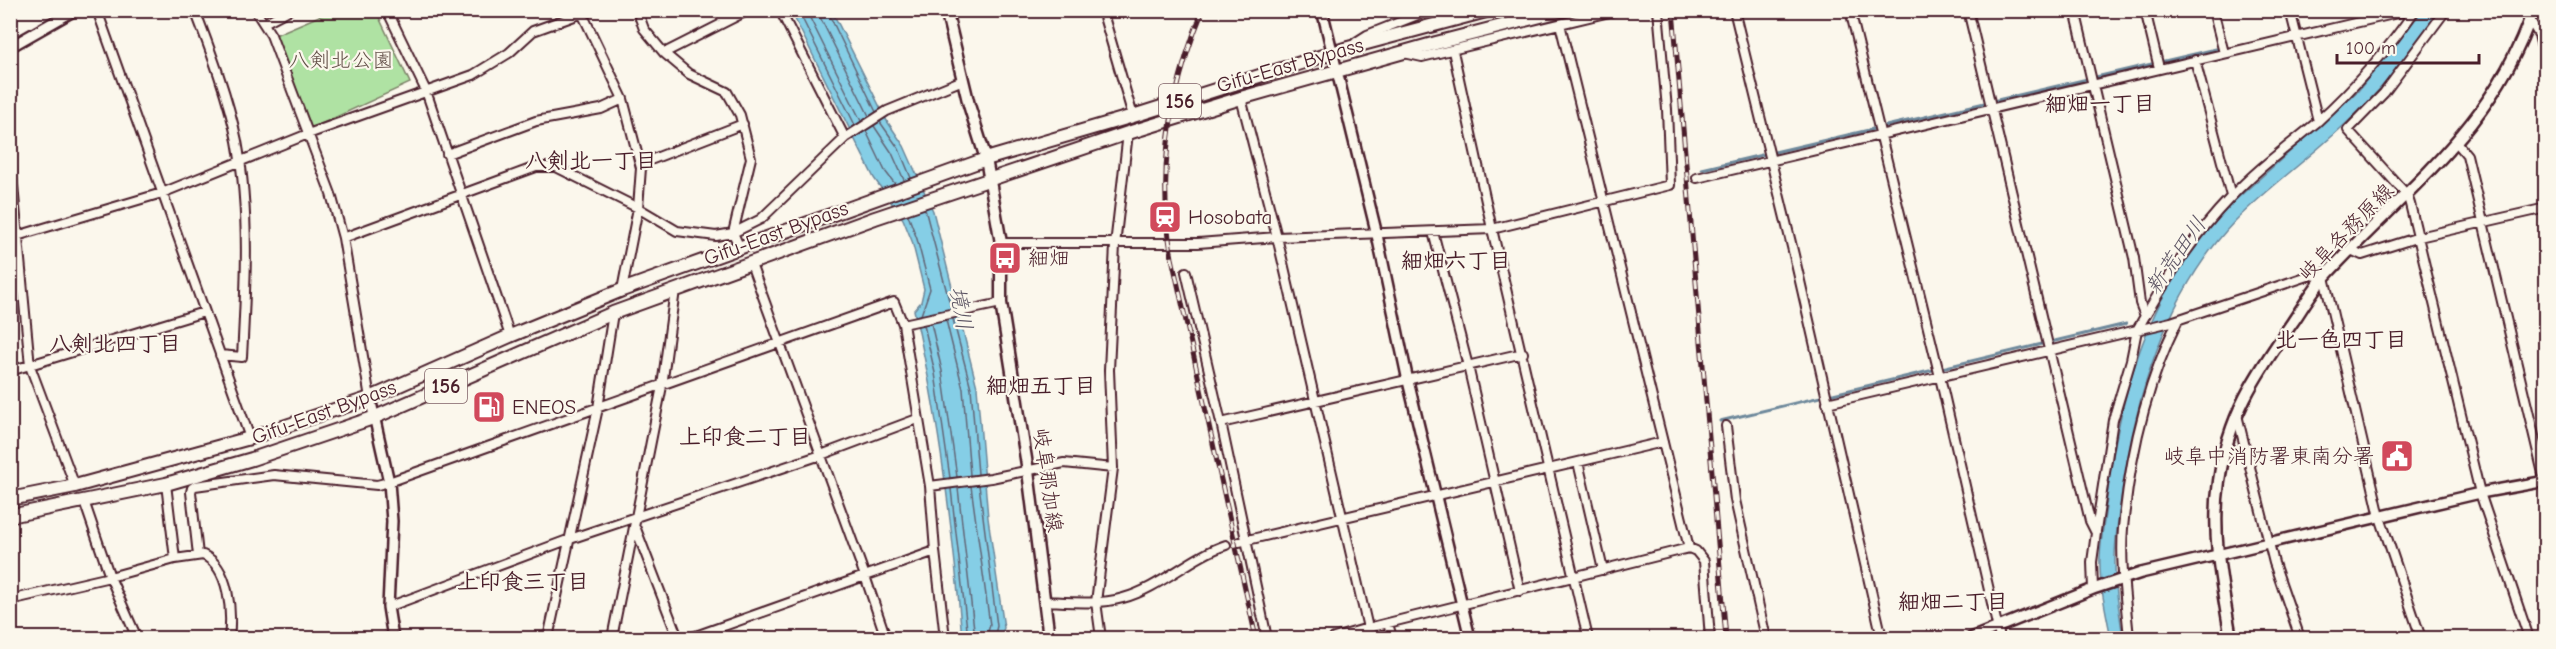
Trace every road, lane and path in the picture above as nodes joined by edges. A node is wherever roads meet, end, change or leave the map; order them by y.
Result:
1 (75, 10) edge
2 (97, 10) edge
3 (195, 10) edge
4 (255, 10) edge
5 (289, 10) edge
6 (591, 10) edge
7 (637, 10) edge
8 (717, 10) edge
9 (749, 10) edge
10 (780, 10) edge
11 (946, 10) edge
12 (1102, 10) edge
13 (1322, 10) edge
14 (1430, 10) edge
15 (1490, 10) edge
16 (1564, 10) edge
17 (1618, 10) edge
18 (1658, 10) edge
19 (1734, 10) edge
20 (1850, 10) edge
21 (1968, 10) edge
22 (2075, 10) edge
23 (2145, 10) edge
24 (2213, 10) edge
25 (2290, 10) edge
26 (2358, 10) edge
27 (2446, 10) edge
28 (389, 11) edge
29 (2415, 11) edge
30 (581, 12) edge
31 (2531, 15) edge
32 (2361, 21) junction
33 (725, 22) junction
34 (264, 23) junction
35 (1560, 24) junction
36 (2296, 37) junction
37 (10, 47) edge
38 (1348, 48) junction
39 (1453, 51) junction
40 (1402, 53) junction
41 (2224, 53) junction
42 (664, 54) junction
43 (1331, 55) junction
44 (2195, 60) junction
45 (2546, 63) edge
46 (2159, 68) junction
47 (1336, 73) junction
48 (963, 80) junction
49 (2093, 84) junction
50 (426, 92) junction
51 (1241, 98) junction
52 (623, 99) junction
53 (1991, 108) junction
54 (1133, 116) junction
55 (2318, 121) junction
56 (743, 124) junction
57 (1128, 133) junction
58 (308, 134) junction
59 (1880, 134) junction
60 (846, 137) junction
61 (2457, 143) junction
62 (10, 153) edge
63 (447, 154) junction
64 (986, 159) junction
65 (1770, 160) junction
66 (240, 162) junction
67 (640, 164) junction
68 (1697, 178) dead end
69 (990, 180) junction
70 (162, 193) junction
71 (461, 195) junction
72 (2407, 195) junction
73 (2231, 196) junction
74 (1603, 201) junction
75 (638, 208) junction
76 (2546, 208) edge
77 (2484, 222) junction
78 (1492, 229) junction
79 (733, 232) junction
80 (1433, 232) junction
81 (1377, 235) junction
82 (14, 237) edge
83 (1276, 237) junction
84 (2419, 237) junction
85 (343, 238) junction
86 (1002, 243) junction
87 (1116, 245) junction
88 (739, 246) junction
89 (2350, 250) junction
90 (751, 264) junction
91 (1186, 272) dead end
92 (2324, 277) junction
93 (622, 290) junction
94 (675, 290) junction
95 (1001, 303) junction
96 (204, 312) junction
97 (613, 313) junction
98 (2145, 316) junction
99 (2175, 321) junction
100 (903, 324) junction
101 (2137, 330) junction
102 (510, 336) junction
103 (780, 343) junction
104 (2050, 348) junction
105 (1523, 353) junction
106 (220, 355) junction
107 (30, 366) junction
108 (1468, 366) junction
109 (10, 371) edge
110 (1940, 377) junction
111 (1408, 381) junction
112 (662, 386) junction
113 (370, 398) junction
114 (1315, 401) junction
115 (1827, 402) junction
116 (597, 408) junction
117 (2237, 414) junction
118 (373, 418) junction
119 (917, 419) junction
120 (1221, 423) junction
121 (1726, 426) dead end
122 (250, 438) junction
123 (1663, 442) junction
124 (821, 455) junction
125 (1578, 462) junction
126 (238, 463) junction
127 (1113, 468) junction
128 (1549, 469) junction
129 (1028, 471) junction
130 (242, 478) junction
131 (389, 482) junction
132 (1493, 482) junction
133 (2545, 483) edge
134 (166, 484) junction
135 (75, 486) junction
136 (930, 486) junction
137 (2480, 493) junction
138 (1436, 496) junction
139 (10, 500) edge
140 (84, 501) junction
141 (10, 516) edge
142 (2380, 517) junction
143 (637, 518) junction
144 (1342, 518) junction
145 (635, 528) junction
146 (2096, 533) junction
147 (570, 540) junction
148 (1243, 541) junction
149 (2269, 543) junction
150 (1226, 545) dead end
151 (1689, 548) junction
152 (935, 551) junction
153 (198, 555) junction
154 (2217, 555) junction
155 (175, 559) junction
156 (1603, 570) junction
157 (865, 576) junction
158 (111, 577) junction
159 (1574, 578) junction
160 (2122, 579) junction
161 (2096, 588) junction
162 (1520, 591) junction
163 (10, 600) edge
164 (1044, 601) junction
165 (1096, 602) junction
166 (1462, 606) junction
167 (388, 607) junction
168 (1388, 623) junction
169 (1998, 627) junction
170 (1368, 628) junction
171 (137, 639) edge
172 (229, 639) edge
173 (393, 639) edge
174 (548, 639) edge
175 (612, 639) edge
176 (678, 639) edge
177 (690, 639) edge
178 (886, 639) edge
179 (945, 639) edge
180 (1049, 639) edge
181 (1101, 639) edge
182 (1267, 639) edge
183 (1334, 639) edge
184 (1392, 639) edge
185 (1470, 639) edge
186 (1588, 639) edge
187 (1710, 639) edge
188 (1766, 639) edge
189 (1882, 639) edge
190 (1971, 639) edge
191 (2000, 639) edge
192 (2129, 639) edge
193 (2231, 639) edge
194 (2300, 639) edge
195 (2421, 639) edge
196 (2529, 639) edge

1 - 37 street
2 - 70 street
3 - 66 street
4 - 34 street
5 - 34 street
6 - 30 street
7 - 42 street
8 - 33 street
9 - 33 street
10 - 60 street
11 - 48 main road, 岐阜那加線
12 - 54 street
13 - 43 street
14 - 38 street
15 - 38 highway, Gifu-East Bypass / 156
16 - 40 highway, Gifu-East Bypass / 156
17 - 35 street
18 - 74 street
19 - 65 street
20 - 59 street
21 - 53 street
22 - 49 street
23 - 46 street
24 - 41 street
25 - 36 street
26 - 32 street
27 - 72 street
28 - 50 street
29 - 32 street
29 - 55 street
30 - 50 street
30 - 52 street
31 - 45 street
31 - 61 main road, 岐阜各務原線
32 - 36 street
33 - 42 street
34 - 58 street
35 - 39 street
35 - 74 street
36 - 41 street
36 - 55 street
38 - 43 highway, Gifu-East Bypass / 156
39 - 40 street
39 - 78 street
40 - 47 highway, Gifu-East Bypass / 156
41 - 44 street
42 - 56 street
43 - 47 street
43 - 54 highway, Gifu-East Bypass / 156
44 - 46 street
44 - 73 street
46 - 49 street
47 - 51 highway, Gifu-East Bypass / 156
47 - 81 street
48 - 60 street
48 - 64 main road, 岐阜那加線
49 - 53 street
49 - 98 street
50 - 58 street
50 - 63 street
51 - 57 highway, Gifu-East Bypass / 156
51 - 83 street
52 - 63 street
52 - 67 street
53 - 59 street
53 - 104 street
54 - 64 highway, Gifu-East Bypass / 156
55 - 73 street
56 - 67 street
56 - 79 street
57 - 69 highway, Gifu-East Bypass / 156
57 - 87 street
58 - 66 street
58 - 85 street
59 - 65 street
59 - 110 street
60 - 79 street
61 - 72 main road, 岐阜各務原線
61 - 77 street
62 - 82 street
63 - 71 street
64 - 69 main road, 岐阜那加線
64 - 88 highway, Gifu-East Bypass / 156
65 - 68 street
65 - 115 street
66 - 70 street
66 - 106 street
67 - 75 street
69 - 86 main road, 岐阜那加線
69 - 90 highway, Gifu-East Bypass / 156
70 - 82 street
70 - 96 street
71 - 75 street
71 - 85 street
71 - 102 street
72 - 84 street
72 - 89 main road, 岐阜各務原線
73 - 98 street
74 - 78 street
74 - 123 street
75 - 79 street
75 - 93 street
76 - 77 street
77 - 84 street
77 - 133 street
78 - 80 street
78 - 105 street
79 - 88 street
80 - 81 street
80 - 108 street
81 - 83 street
81 - 111 street
82 - 107 street
83 - 87 street
83 - 114 street
84 - 89 street
84 - 137 street
85 - 113 street
86 - 87 street
86 - 95 main road, 岐阜那加線
87 - 127 street
88 - 93 highway, Gifu-East Bypass / 156
89 - 92 main road, 岐阜各務原線
90 - 94 highway, Gifu-East Bypass / 156
90 - 103 street
91 - 120 street
92 - 99 street
92 - 117 main road, 岐阜各務原線
92 - 142 street
93 - 102 highway, Gifu-East Bypass / 156
94 - 97 highway, Gifu-East Bypass / 156
94 - 112 street
95 - 100 street
95 - 129 main road, 岐阜那加線
96 - 106 street
96 - 107 street
97 - 116 street
97 - 118 highway, Gifu-East Bypass / 156
98 - 101 street
99 - 101 street
99 - 160 street
100 - 103 street
100 - 119 street
101 - 104 street
101 - 146 street
102 - 113 highway, Gifu-East Bypass / 156
103 - 112 street
103 - 124 street
104 - 110 street
104 - 146 street
105 - 108 street
105 - 128 street
106 - 122 street
107 - 109 street
107 - 135 street
108 - 111 street
108 - 132 street
110 - 115 street
110 - 169 street
111 - 114 street
111 - 138 street
112 - 116 street
112 - 143 street
113 - 118 street
113 - 122 highway, Gifu-East Bypass / 156
114 - 120 street
114 - 144 street
115 - 189 street
116 - 131 street
116 - 147 street
117 - 149 street
117 - 154 main road, 岐阜各務原線
118 - 126 highway, Gifu-East Bypass / 156
118 - 131 street
119 - 124 street
119 - 136 street
120 - 148 street
121 - 188 street
122 - 135 highway, Gifu-East Bypass / 156
123 - 125 street
123 - 151 street
124 - 143 street
124 - 157 street
125 - 128 street
125 - 156 street
126 - 130 street
126 - 134 highway, Gifu-East Bypass / 156
127 - 129 street
127 - 165 street
128 - 132 street
128 - 159 street
129 - 136 street
129 - 164 main road, 岐阜那加線
130 - 131 street
130 - 153 street
131 - 167 street
132 - 138 street
132 - 162 street
133 - 137 street
134 - 140 highway, Gifu-East Bypass / 156
134 - 155 street
135 - 139 highway, Gifu-East Bypass / 156
136 - 152 street
137 - 142 street
137 - 196 street
138 - 144 street
138 - 166 street
140 - 141 highway, Gifu-East Bypass / 156
140 - 158 street
142 - 149 street
142 - 195 street
143 - 145 street
143 - 147 street
144 - 148 street
144 - 170 street
145 - 175 street
145 - 176 street
146 - 161 street
147 - 167 street
147 - 174 street
148 - 182 street
149 - 154 street
149 - 194 street
150 - 165 street
151 - 156 street
151 - 187 street
152 - 157 street
152 - 179 street
153 - 155 street
153 - 172 street
154 - 160 street
154 - 193 main road, 岐阜各務原線
155 - 158 street
156 - 159 street
157 - 177 street
157 - 178 street
158 - 163 street
158 - 171 street
159 - 162 street
159 - 186 street
160 - 161 street
160 - 192 street
161 - 169 street
162 - 166 street
164 - 165 street
164 - 180 main road, 岐阜那加線
165 - 181 street
166 - 168 street
166 - 185 street
167 - 173 street
168 - 170 street
168 - 184 street
169 - 190 street
169 - 191 street
170 - 183 street

